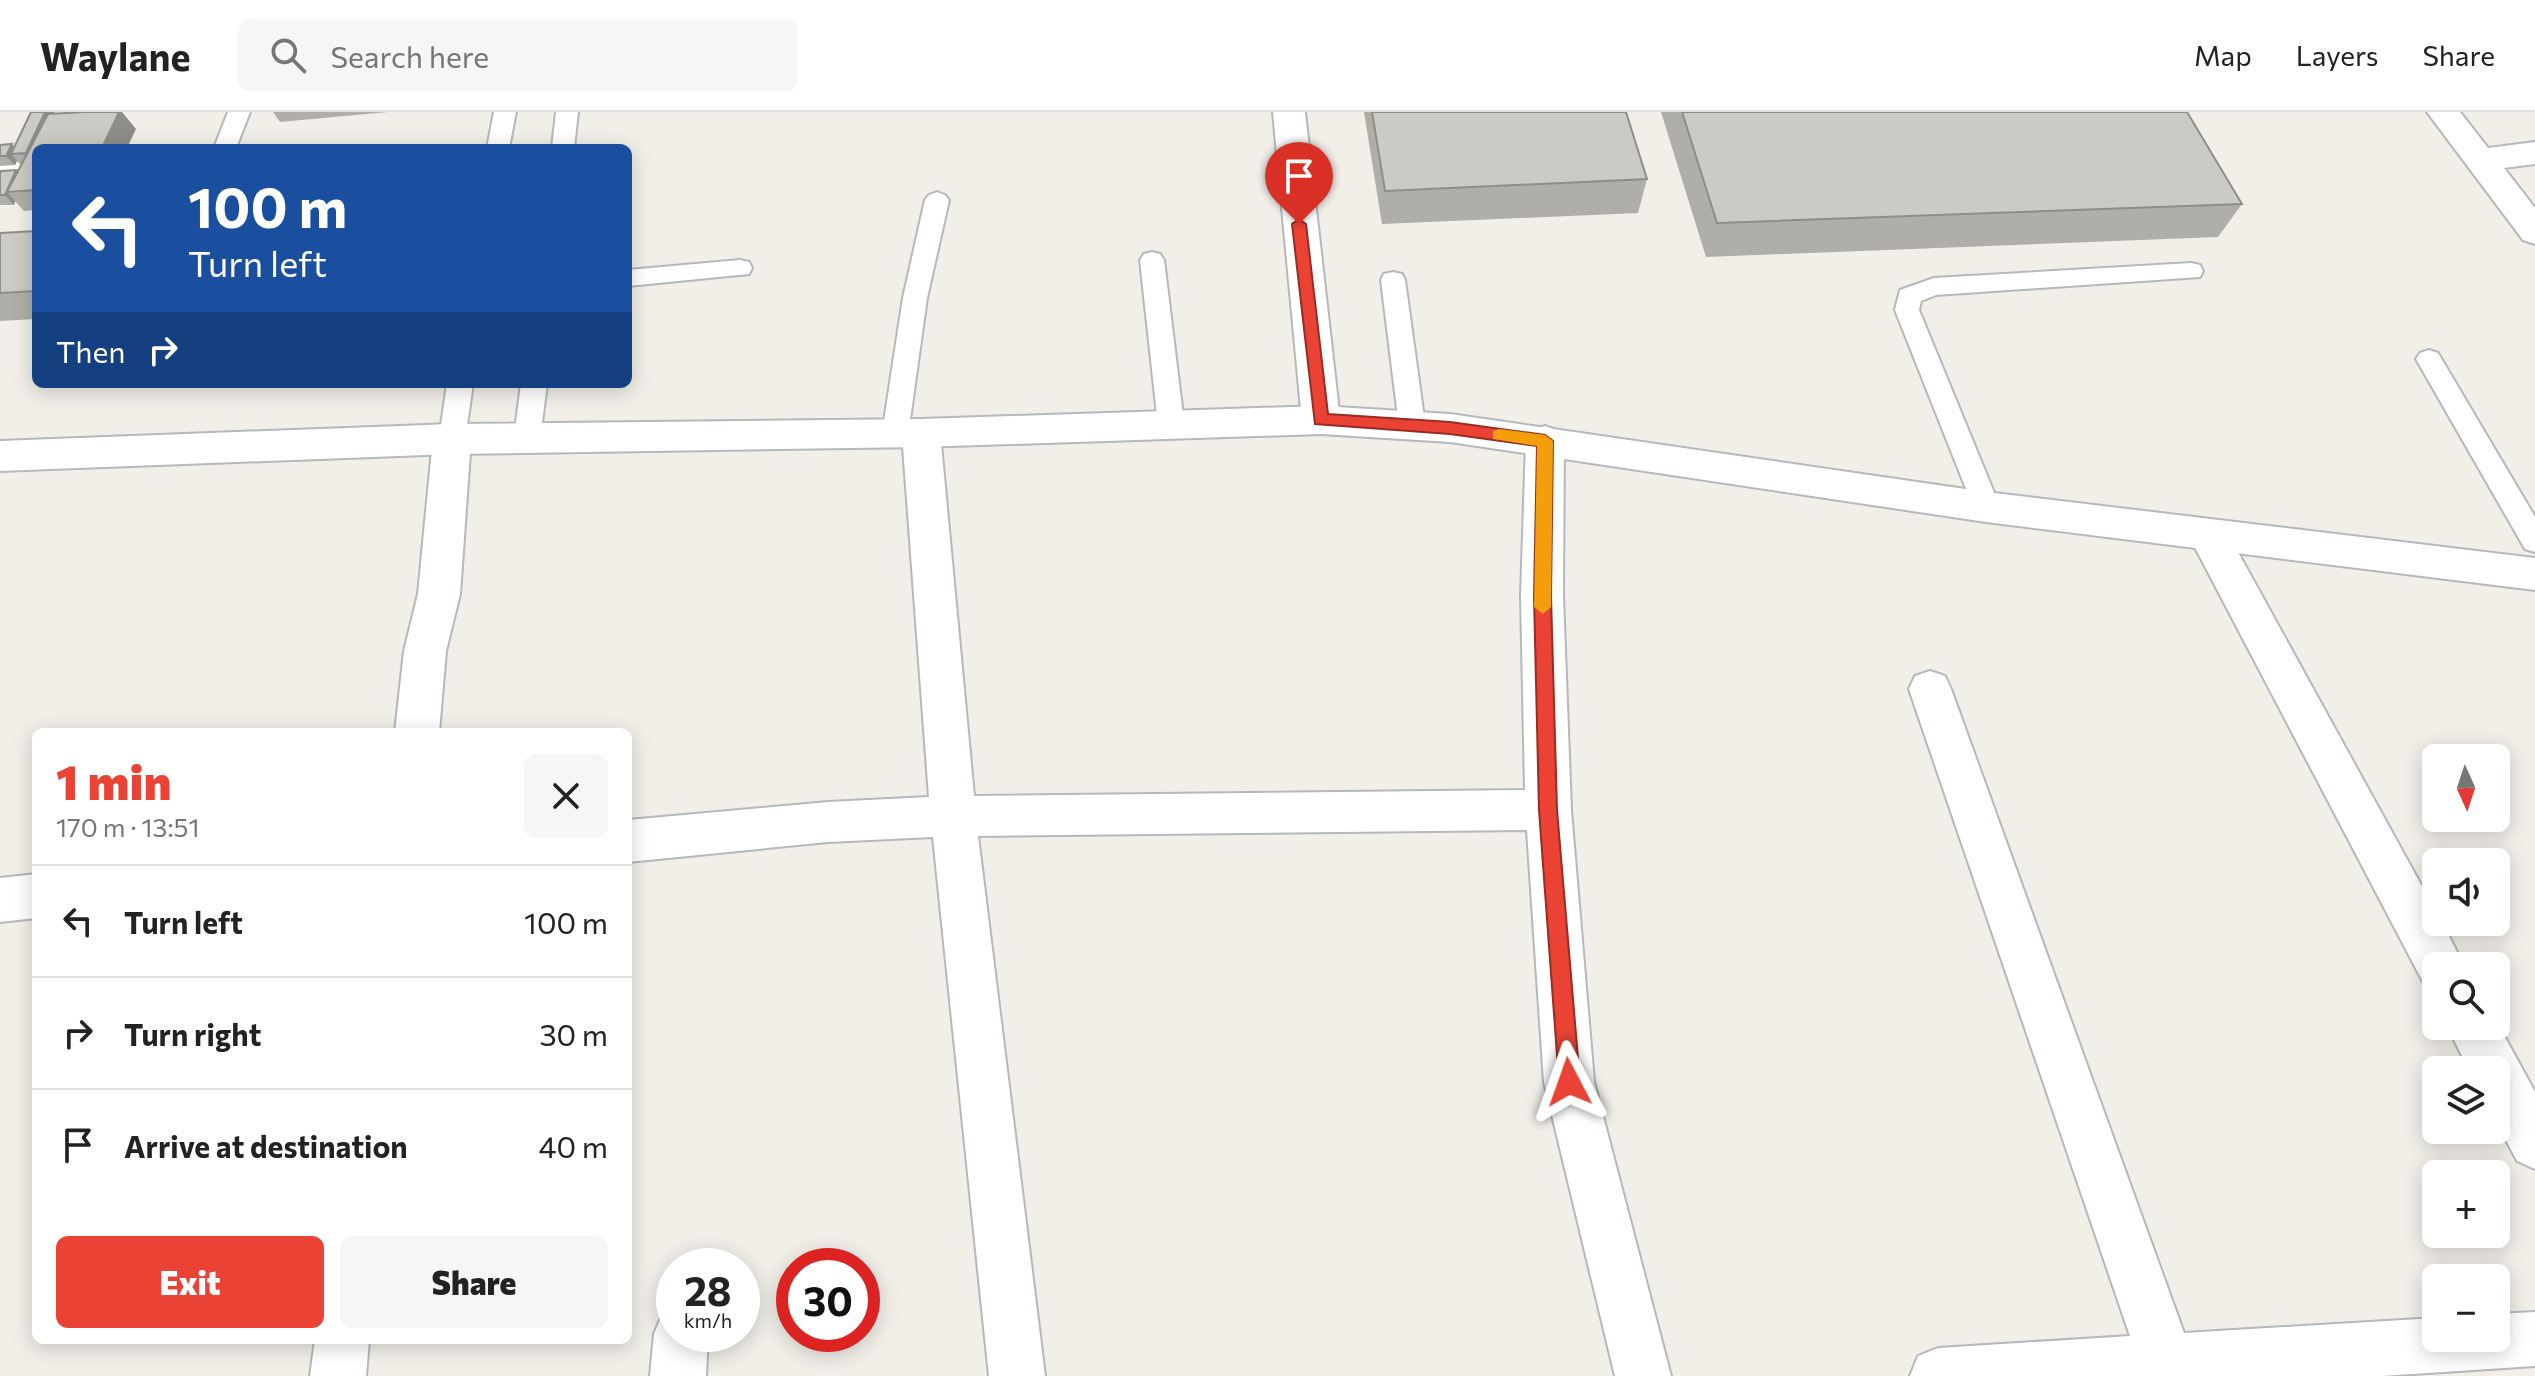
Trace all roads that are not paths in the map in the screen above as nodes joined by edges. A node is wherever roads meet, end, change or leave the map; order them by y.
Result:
1 (239, 112) edge
2 (505, 112) edge
3 (567, 112) edge
4 (1289, 112) edge
5 (2443, 112) edge
6 (227, 144) edge
7 (499, 144) edge
8 (563, 144) edge
9 (2535, 153) edge
10 (2480, 160) junction
11 (24, 167) edge
12 (0, 169) edge
13 (937, 200) dead end
14 (2535, 232) edge
15 (1152, 260) dead end
16 (740, 268) dead end
17 (2191, 271) dead end
18 (632, 278) edge
19 (1393, 280) dead end
20 (2429, 359) dead end
21 (459, 388) edge
22 (533, 388) edge
23 (1321, 420) junction
24 (1171, 424) junction
25 (1412, 425) junction
26 (908, 433) junction
27 (527, 438) junction
28 (452, 439) junction
29 (1545, 441) junction
30 (0, 456) edge
31 (1986, 507) junction
32 (2209, 536) junction
33 (2535, 541) edge
34 (2535, 574) edge
35 (1930, 689) dead end
36 (417, 728) edge
37 (1548, 810) junction
38 (953, 816) junction
39 (632, 841) edge
40 (32, 896) edge
41 (0, 900) edge
42 (2432, 952) edge
43 (2510, 1096) edge
44 (2535, 1143) edge
45 (2535, 1339) edge
46 (342, 1344) edge
47 (680, 1352) edge
48 (2166, 1361) junction
49 (338, 1376) edge
50 (678, 1376) edge
51 (1017, 1376) edge
52 (1643, 1376) edge
53 (1938, 1376) edge

1 - 6 lane
2 - 7 lane
3 - 8 lane
4 - 23 street
5 - 10 street
9 - 10 street
10 - 14 street
11 - 12 lane
13 - 26 lane
15 - 24 lane
16 - 18 lane
17 - 31 lane
19 - 25 lane
20 - 33 lane
21 - 28 lane
22 - 27 lane
23 - 24 street
23 - 25 street
24 - 26 street
25 - 29 street
26 - 27 street
26 - 38 street
27 - 28 street
28 - 30 street
28 - 36 street
29 - 31 street
29 - 37 street
31 - 32 street
32 - 34 street
32 - 42 street
35 - 48 street
37 - 38 street
37 - 52 street
38 - 39 street
38 - 51 street
40 - 41 street
43 - 44 street
45 - 48 street
46 - 49 street
47 - 50 street
48 - 53 street

